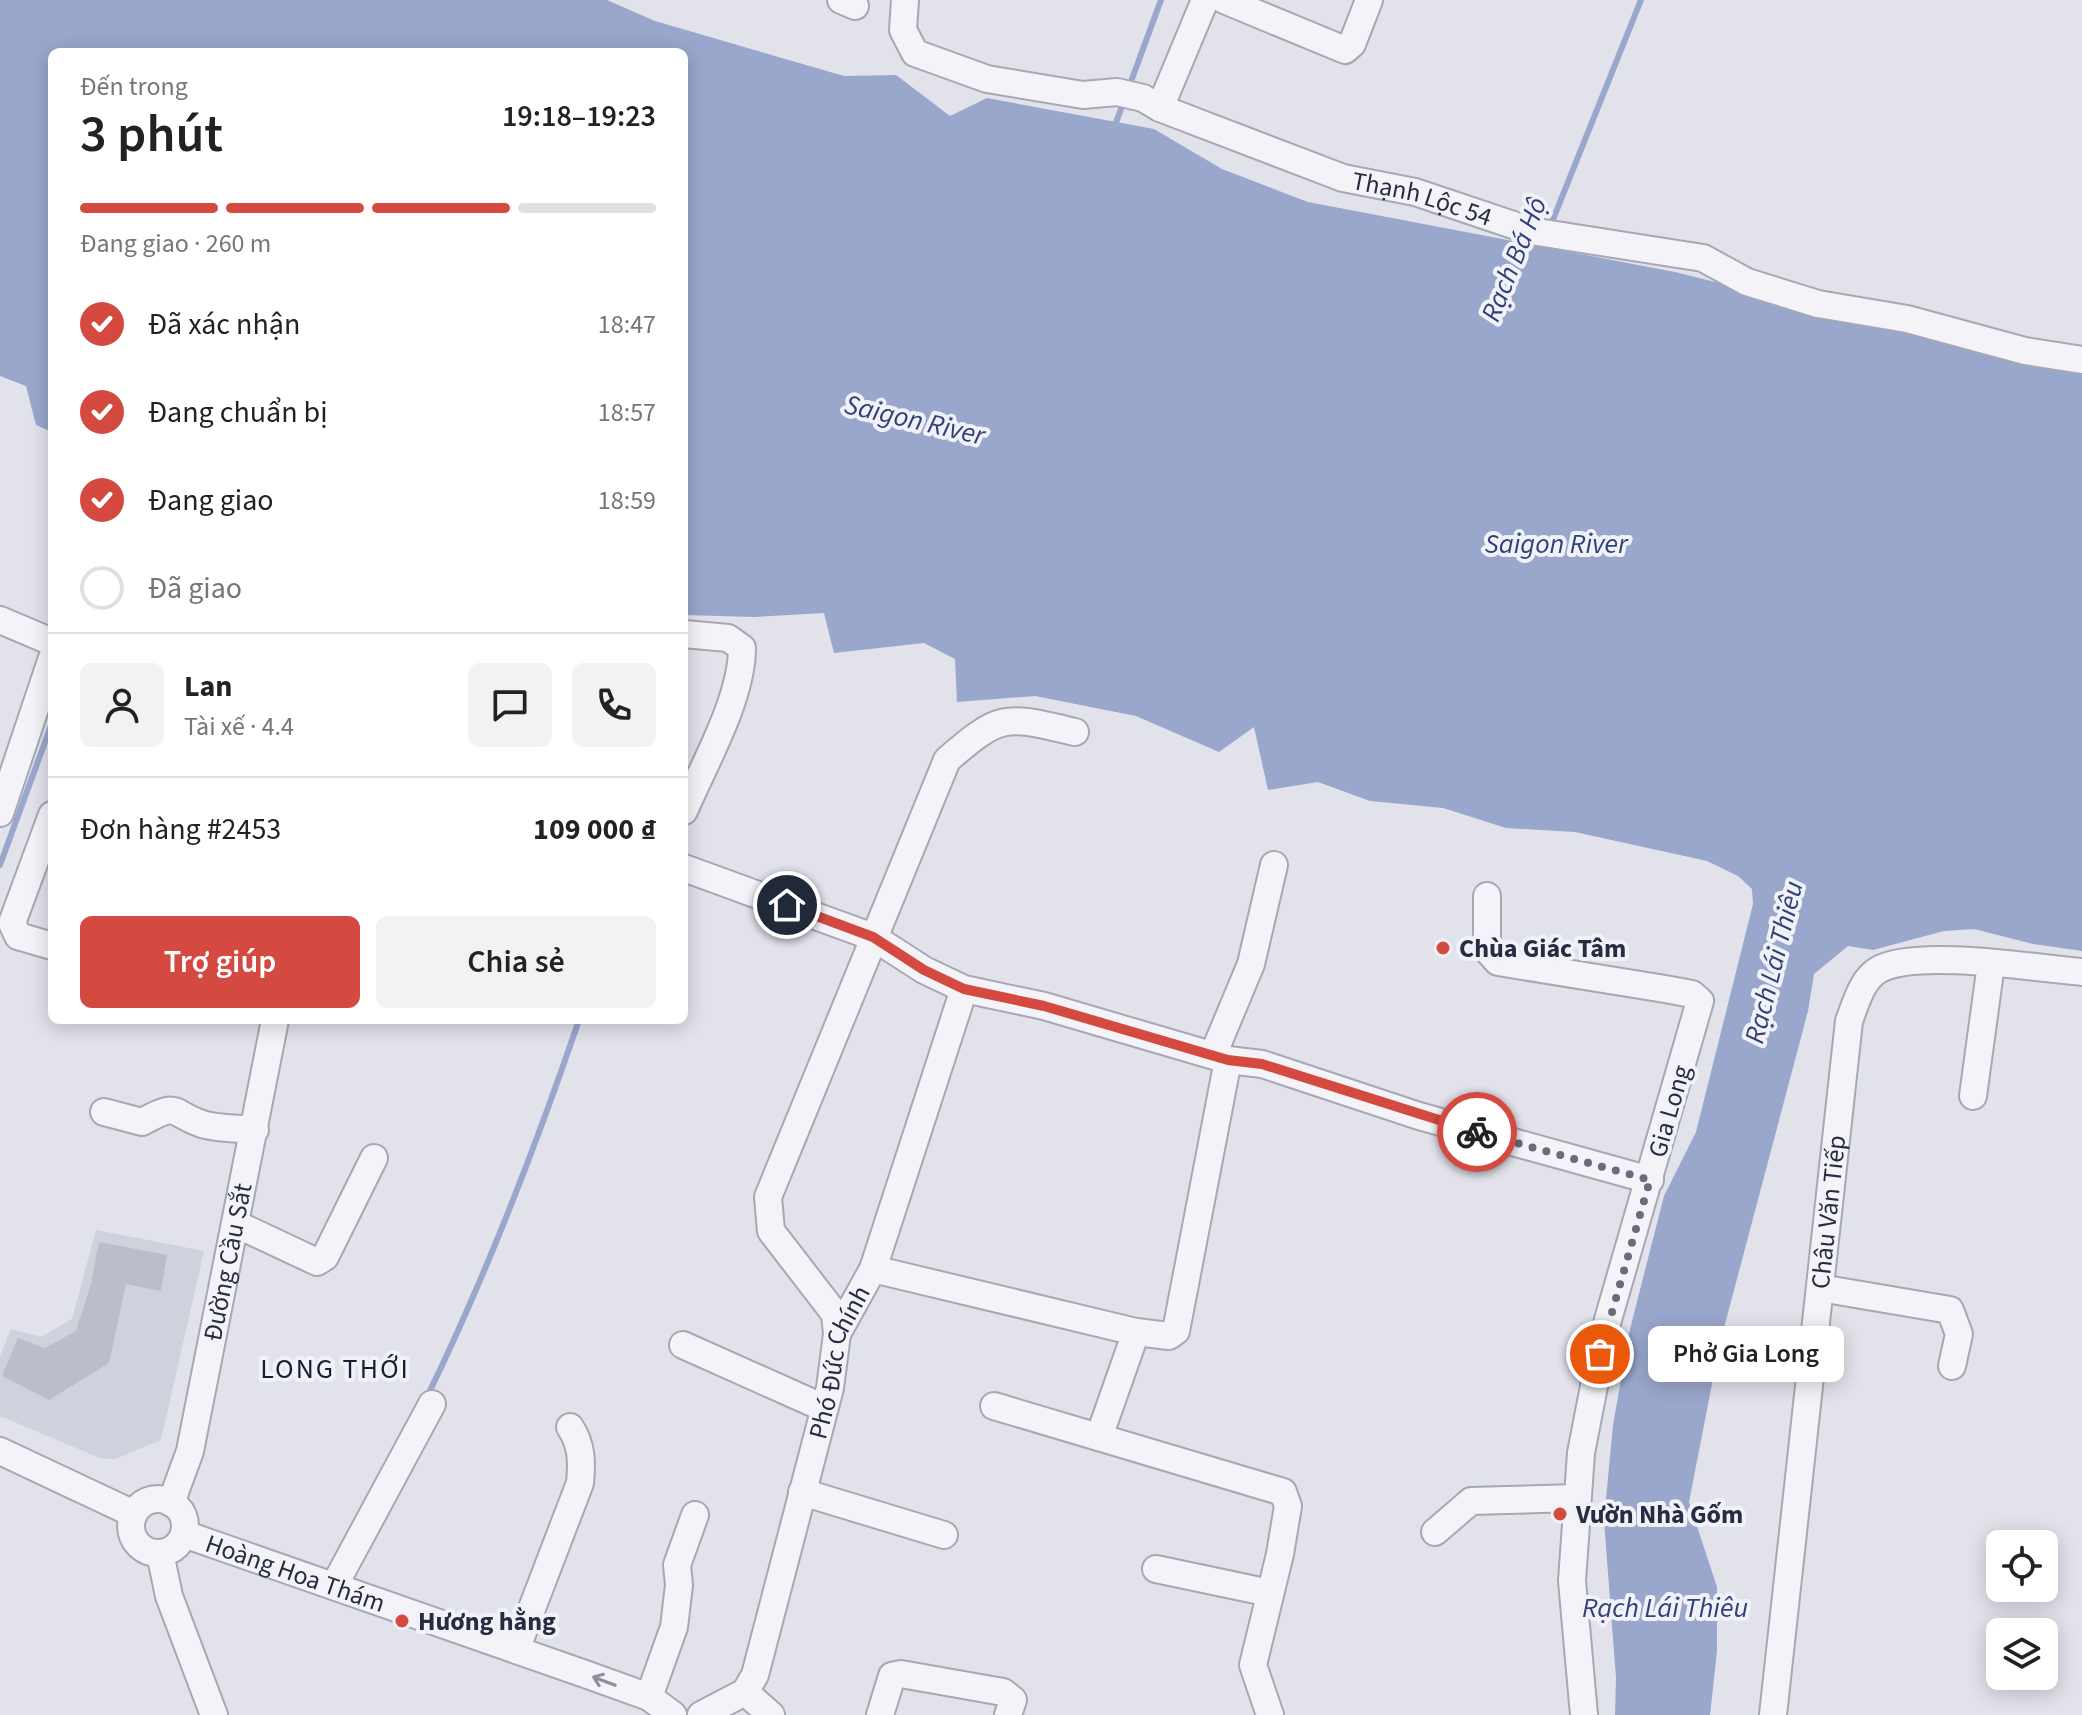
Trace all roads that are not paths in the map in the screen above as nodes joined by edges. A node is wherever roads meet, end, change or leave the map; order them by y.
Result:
1 (905, 0) edge
2 (1205, 0) edge
3 (1224, 0) edge
4 (1369, 0) edge
5 (1139, 99) junction
6 (2082, 360) edge
7 (0, 620) edge
8 (688, 634) edge
9 (48, 640) edge
10 (48, 670) edge
11 (1075, 732) dead end
12 (688, 801) edge
13 (0, 813) edge
14 (48, 826) edge
15 (1274, 865) dead end
16 (688, 869) edge
17 (1487, 896) dead end
18 (873, 937) junction
19 (48, 945) edge
20 (1991, 964) junction
21 (2082, 972) edge
22 (964, 989) junction
23 (274, 1024) edge
24 (1220, 1058) junction
25 (1973, 1096) dead end
26 (104, 1112) dead end
27 (255, 1130) junction
28 (374, 1158) dead end
29 (1650, 1180) junction
30 (236, 1224) junction
31 (873, 1269) junction
32 (1820, 1288) junction
33 (1136, 1332) junction
34 (837, 1334) junction
35 (683, 1345) dead end
36 (1952, 1366) dead end
37 (432, 1404) dead end
38 (994, 1406) dead end
39 (824, 1408) junction
40 (570, 1427) dead end
41 (1099, 1437) junction
42 (0, 1451) edge
43 (1577, 1490) junction
44 (802, 1492) junction
45 (171, 1503) junction
46 (134, 1514) junction
47 (695, 1515) dead end
48 (1435, 1532) dead end
49 (184, 1534) junction
50 (944, 1535) dead end
51 (160, 1553) junction
52 (1156, 1569) dead end
53 (334, 1586) junction
54 (1270, 1593) junction
55 (516, 1650) junction
56 (745, 1692) junction
57 (640, 1702) edge
58 (214, 1715) edge
59 (673, 1715) edge
60 (701, 1715) edge
61 (771, 1715) edge
62 (880, 1715) edge
63 (1008, 1715) edge
64 (1270, 1715) edge
65 (1584, 1715) edge
66 (1773, 1715) edge

1 - 5 street, Thạnh Lộc 54
2 - 5 street
3 - 4 street
5 - 6 street, Thạnh Lộc 54
7 - 9 street
8 - 12 street
10 - 13 street
11 - 18 street
14 - 19 street
15 - 24 street
16 - 18 street
17 - 29 street, Gia Long
18 - 22 street
18 - 34 street
20 - 21 street, Châu Văn Tiếp
20 - 25 street
20 - 32 street, Châu Văn Tiếp
22 - 24 street
22 - 31 street, Phó Đức Chính
23 - 27 street, Đường Cầu Sắt
24 - 29 street
24 - 33 street
26 - 27 street
27 - 30 street, Đường Cầu Sắt
28 - 30 street
29 - 43 street, Gia Long
30 - 45 street, Đường Cầu Sắt
31 - 33 street
31 - 34 street, Phó Đức Chính
32 - 36 street
32 - 66 street, Châu Văn Tiếp
33 - 41 street
34 - 39 street, Phó Đức Chính
35 - 39 street
37 - 53 street
38 - 41 street
39 - 44 street, Phó Đức Chính
40 - 55 street
41 - 54 street
42 - 46 street
43 - 48 street
43 - 65 street
44 - 50 street
44 - 56 street, Phó Đức Chính
45 - 46 street
45 - 49 street
46 - 51 street
47 - 57 street
49 - 51 street
49 - 53 street, Hoàng Hoa Thám
51 - 58 street
52 - 54 street
53 - 55 street, Hoàng Hoa Thám
54 - 64 street
57 -> 55 street, Hoàng Hoa Thám
56 - 60 street
56 - 61 street
57 - 59 street, Hoàng Hoa Thám
62 - 63 street

